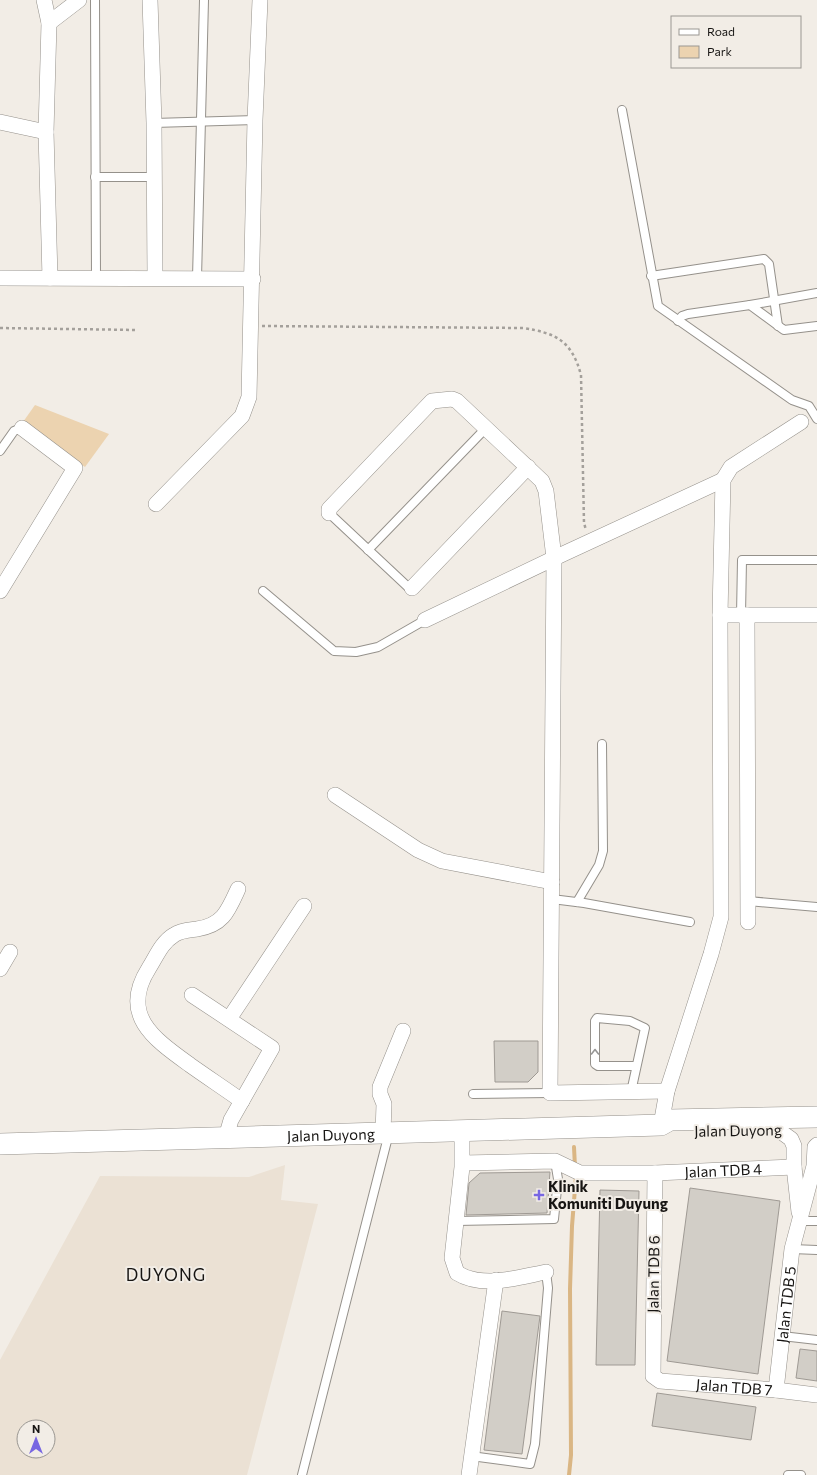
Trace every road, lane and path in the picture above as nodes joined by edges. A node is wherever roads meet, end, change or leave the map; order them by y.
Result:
1 (44, 0) edge
2 (79, 0) edge
3 (95, 0) edge
4 (150, 0) edge
5 (204, 0) edge
6 (260, 0) edge
7 (49, 22) junction
8 (622, 110) dead end
9 (255, 120) junction
10 (0, 122) edge
11 (200, 122) junction
12 (154, 123) junction
13 (46, 132) junction
14 (95, 177) junction
15 (154, 177) junction
16 (651, 276) junction
17 (0, 278) edge
18 (50, 278) junction
19 (96, 278) junction
20 (155, 278) junction
21 (197, 278) junction
22 (253, 279) junction
23 (817, 293) edge
24 (774, 300) junction
25 (750, 305) junction
26 (678, 320) junction
27 (778, 326) junction
28 (817, 326) edge
29 (0, 328) edge
30 (137, 330) dead end
31 (252, 330) junction
32 (817, 419) edge
33 (801, 422) dead end
34 (22, 428) joint
35 (486, 428) junction
36 (0, 451) edge
37 (528, 467) junction
38 (723, 480) junction
39 (156, 504) dead end
40 (329, 513) joint
41 (584, 544) junction
42 (368, 550) junction
43 (559, 556) junction
44 (817, 560) edge
45 (412, 588) joint
46 (0, 591) edge
47 (263, 591) dead end
48 (817, 614) edge
49 (720, 615) junction
50 (744, 615) junction
51 (425, 620) joint
52 (817, 622) edge
53 (602, 744) dead end
54 (335, 795) dead end
55 (552, 882) junction
56 (238, 889) dead end
57 (552, 899) junction
58 (748, 901) junction
59 (577, 902) junction
60 (304, 906) dead end
61 (817, 907) edge
62 (690, 922) dead end
63 (748, 922) dead end
64 (10, 952) dead end
65 (0, 969) edge
66 (192, 995) dead end
67 (229, 1019) junction
68 (403, 1031) dead end
69 (636, 1066) junction
70 (667, 1091) junction
71 (631, 1092) junction
72 (550, 1093) junction
73 (473, 1094) dead end
74 (242, 1101) junction
75 (817, 1117) edge
76 (661, 1125) junction
77 (817, 1128) edge
78 (777, 1129) junction
79 (462, 1131) junction
80 (386, 1133) junction
81 (226, 1137) junction
82 (0, 1144) edge
83 (817, 1145) edge
84 (555, 1161) junction
85 (463, 1163) junction
86 (815, 1165) edge
87 (794, 1167) junction
88 (655, 1173) junction
89 (456, 1221) junction
90 (800, 1221) junction
91 (817, 1221) edge
92 (792, 1249) junction
93 (817, 1250) edge
94 (546, 1272) joint
95 (496, 1280) junction
96 (782, 1336) junction
97 (817, 1340) edge
98 (653, 1376) joint
99 (776, 1390) junction
100 (817, 1395) edge
101 (471, 1456) junction
102 (302, 1475) edge
103 (469, 1475) edge
104 (788, 1475) edge
105 (801, 1475) edge

1 - 7 street
2 - 7 street
3 - 14 lane
4 - 12 street
5 - 11 lane
6 - 9 street
7 - 13 street
8 - 16 lane
9 - 11 lane
9 - 22 street
10 - 13 street
11 - 12 lane
11 - 21 lane
12 - 15 street
13 - 18 street
14 - 15 lane
14 - 19 lane
15 - 20 street
16 - 24 lane
16 - 26 lane
17 - 18 street
18 - 19 street
19 - 20 street
20 - 21 street
21 - 22 street
22 - 31 street
23 - 24 lane
24 - 25 lane
24 - 27 lane
25 - 26 lane
25 - 27 lane
26 - 32 lane
27 - 28 lane
29 - 30 path
31 - 39 street
31 - 41 path
33 - 38 street
34 - 36 lane
34 - 46 street
35 - 37 street
35 - 40 street
35 - 42 lane
37 - 43 street
37 - 45 street
38 - 41 street
38 - 49 street
40 - 42 lane
41 - 43 street
42 - 45 lane
43 - 51 street
43 - 55 street
44 - 50 lane
47 - 51 lane
48 - 50 street
48 - 52 lane
49 - 50 street
49 - 70 street
50 - 58 street
53 - 59 lane
54 - 55 street
55 - 57 street
56 - 74 street
57 - 59 lane
57 - 72 street
58 - 61 lane
58 - 63 street
59 - 62 lane
60 - 67 street
64 - 65 street
66 - 67 street
67 - 74 street
68 - 80 street
69 -> 69 lane
69 - 71 lane
70 - 71 street
70 - 76 street
71 - 72 street
72 - 73 lane
74 - 81 street
75 - 76 main road, Jalan Duyong
76 - 78 main road, Jalan Duyong
76 - 79 main road, Jalan Duyong
77 - 78 main road, Jalan Duyong
78 - 87 street
79 - 80 main road, Jalan Duyong
79 - 85 street
80 - 81 main road, Jalan Duyong
80 - 102 lane
81 - 82 main road, Jalan Duyong
83 - 86 street, Jalan TDB 5
84 - 85 street
84 - 88 street, Jalan TDB 4
84 - 89 lane
85 - 89 street
86 - 90 street, Jalan TDB 5
87 - 88 street, Jalan TDB 4
87 - 90 street
88 - 98 street, Jalan TDB 6
89 - 95 street
90 - 91 lane
90 - 92 street, Jalan TDB 5
92 - 93 lane
92 - 96 street, Jalan TDB 5
94 - 95 street
94 - 101 lane
95 - 101 street
96 - 97 lane
96 - 99 street, Jalan TDB 5
98 - 99 street, Jalan TDB 7
99 - 100 street, Jalan TDB 7
101 - 103 street
104 - 105 lane

